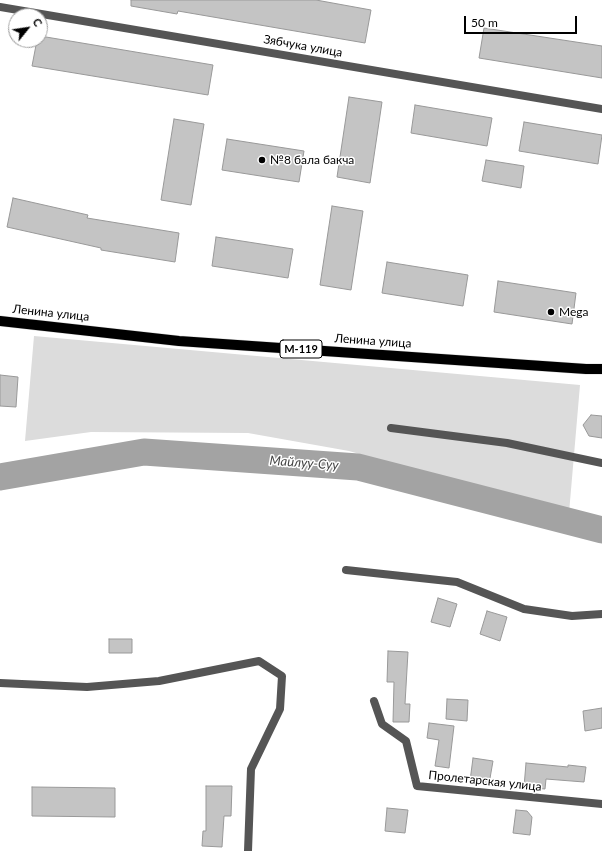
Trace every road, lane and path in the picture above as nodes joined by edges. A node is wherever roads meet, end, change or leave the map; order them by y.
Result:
1 (0, 7) edge
2 (602, 109) edge
3 (0, 321) edge
4 (602, 369) edge
5 (391, 428) dead end
6 (602, 463) edge
7 (346, 570) dead end
8 (602, 614) edge
9 (0, 683) edge
10 (374, 701) dead end
11 (602, 804) edge
12 (248, 851) edge

1 - 2 street, Зябчука улица
3 - 4 main road, Ленина улица / М-119
5 - 6 street
7 - 8 street
9 - 12 street
10 - 11 street, Пролетарская улица

